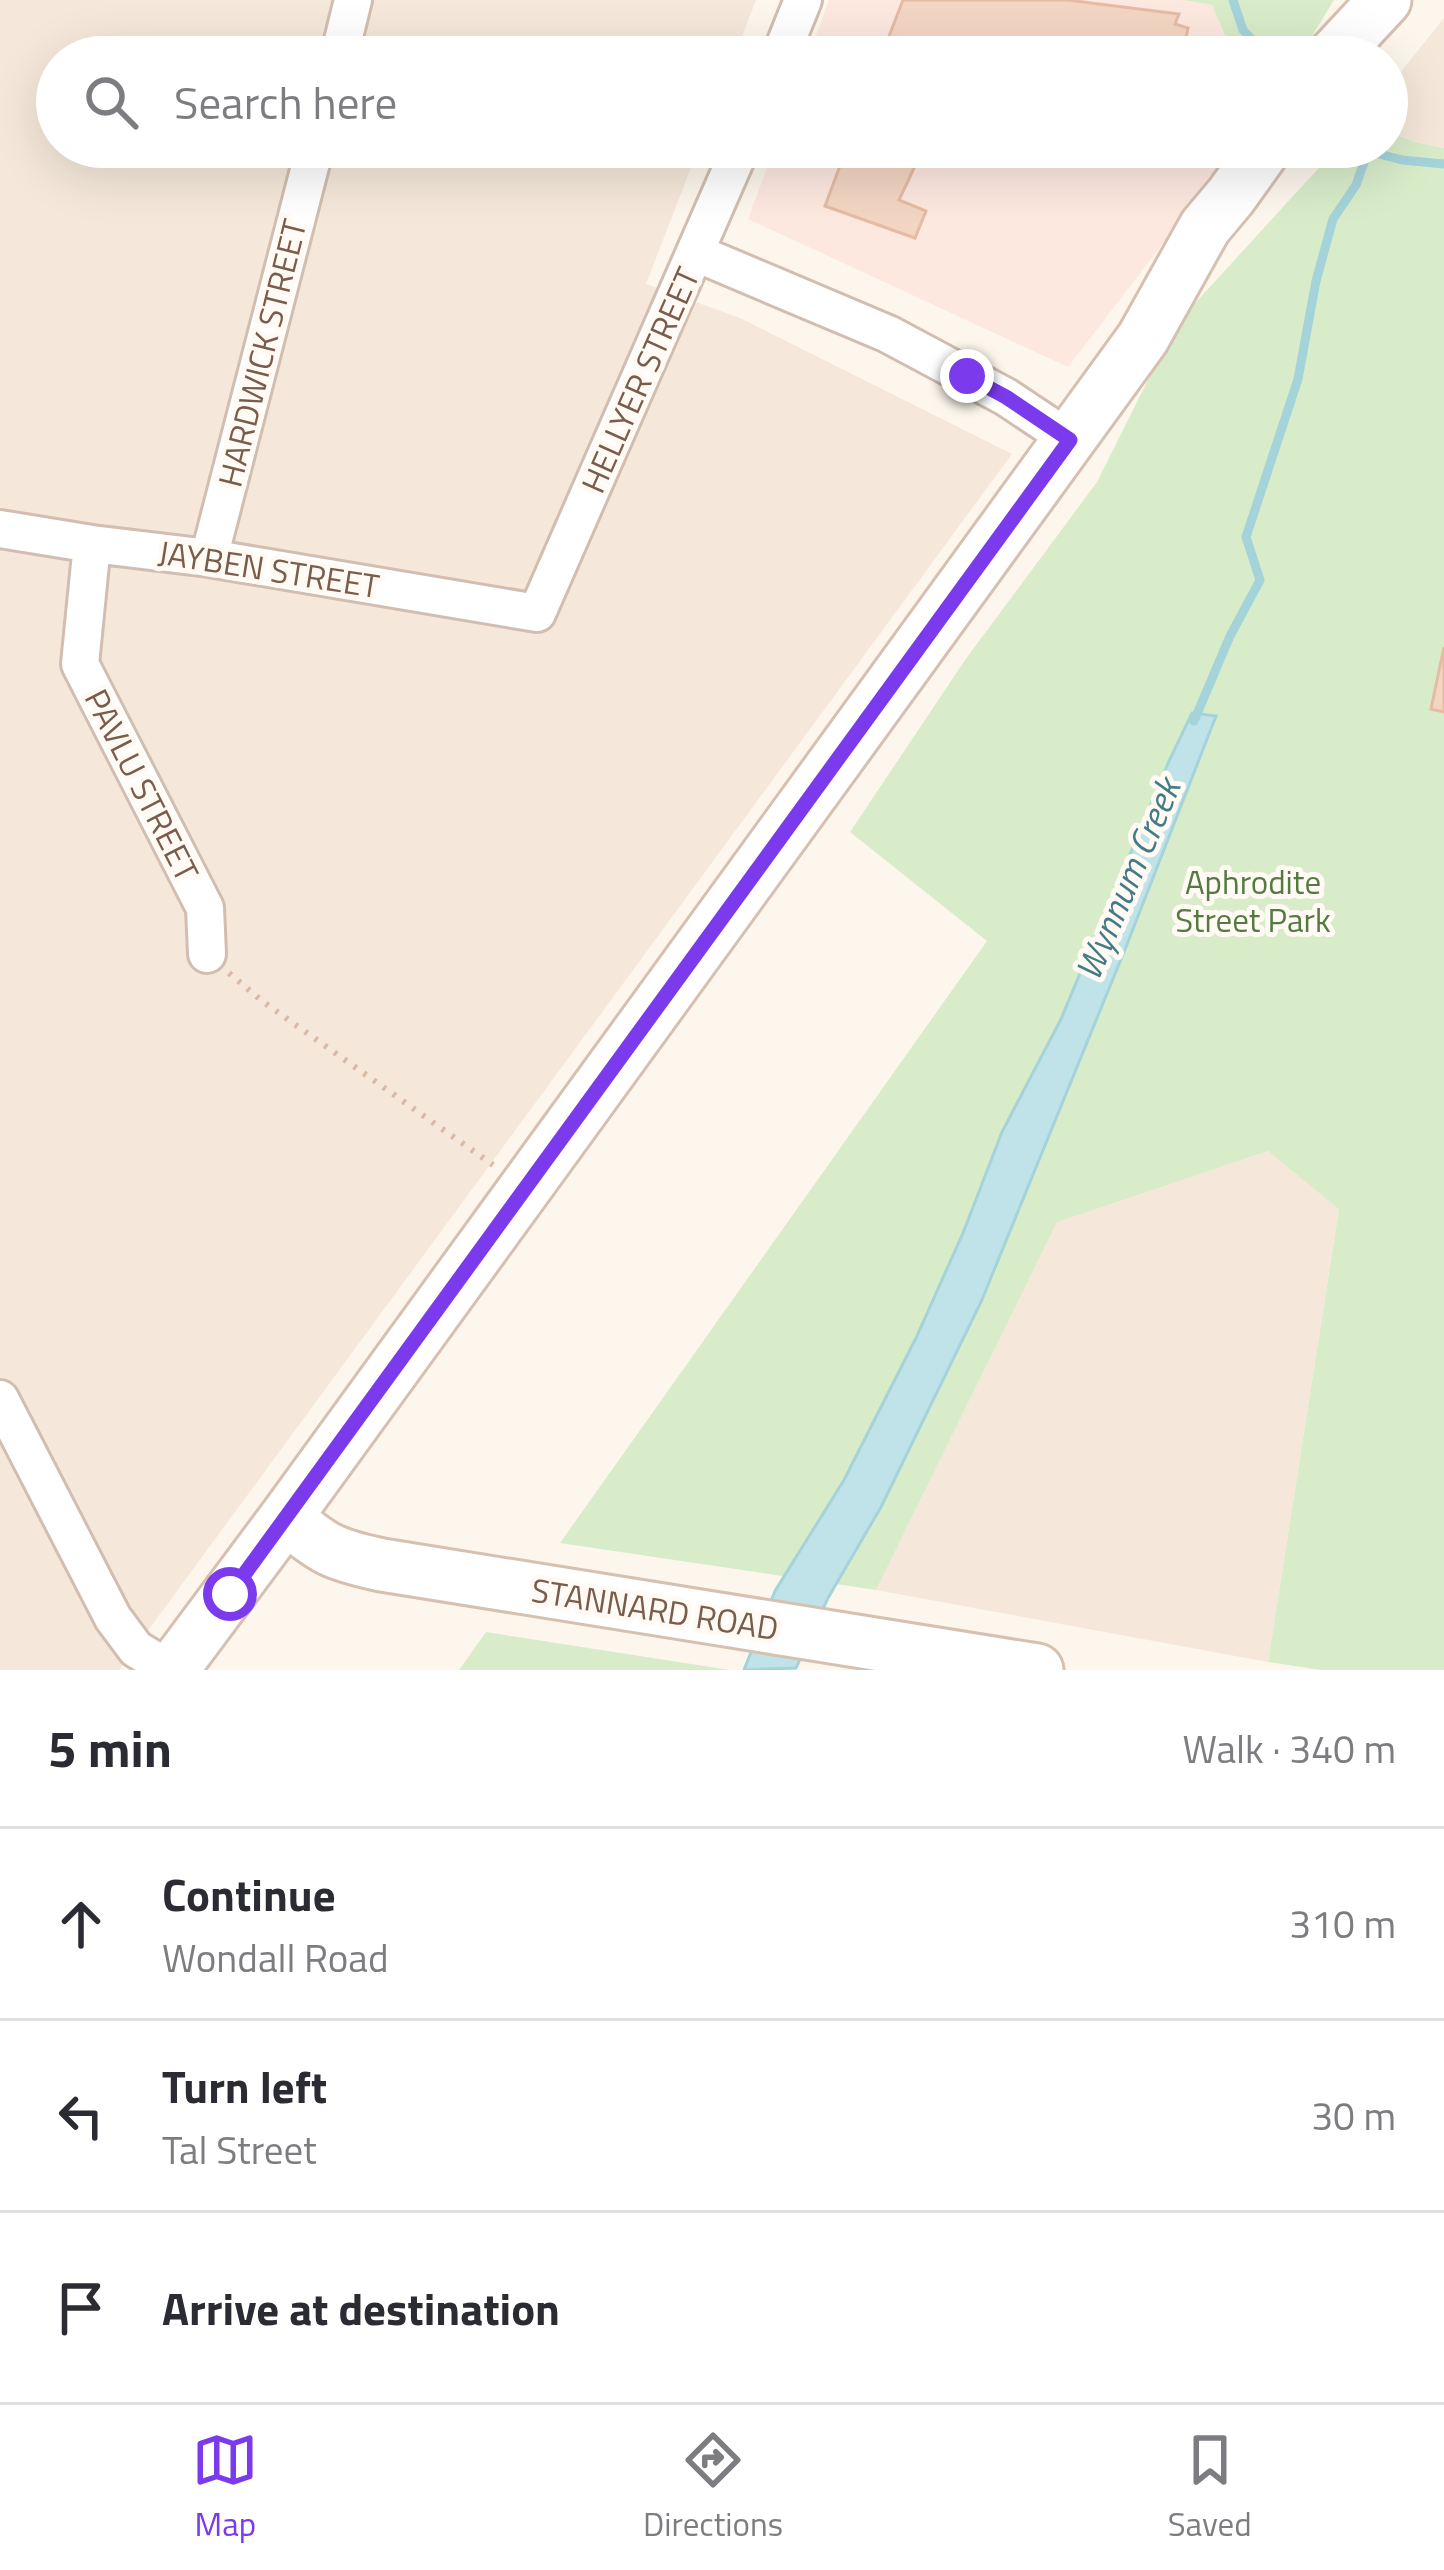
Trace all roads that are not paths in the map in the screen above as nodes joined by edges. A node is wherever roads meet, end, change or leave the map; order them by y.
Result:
1 (353, 0) edge
2 (803, 0) edge
3 (1389, 0) edge
4 (344, 36) edge
5 (788, 36) edge
6 (1353, 36) edge
7 (1374, 36) edge
8 (310, 168) edge
9 (732, 168) edge
10 (1251, 168) edge
11 (1289, 168) edge
12 (696, 254) junction
13 (1143, 338) junction
14 (1070, 440) junction
15 (0, 529) edge
16 (92, 544) junction
17 (209, 558) junction
18 (537, 613) joint
19 (207, 954) road end
20 (0, 1399) edge
21 (286, 1517) junction
22 (172, 1670) edge
23 (1036, 1670) edge

1 - 4 street
2 - 5 street
3 - 6 main road
3 - 7 main road
8 - 17 street, HARDWICK STREET
9 - 12 street, HELLYER STREET
10 - 13 main road
11 - 13 main road
12 - 14 street
12 - 18 street, HELLYER STREET
13 - 14 main road
14 - 21 main road
15 - 16 street, JAYBEN STREET
16 - 17 street, JAYBEN STREET
16 - 19 street, PAVLU STREET
17 - 18 street, JAYBEN STREET
20 - 22 street
21 - 22 main road
21 - 23 main road, STANNARD ROAD

